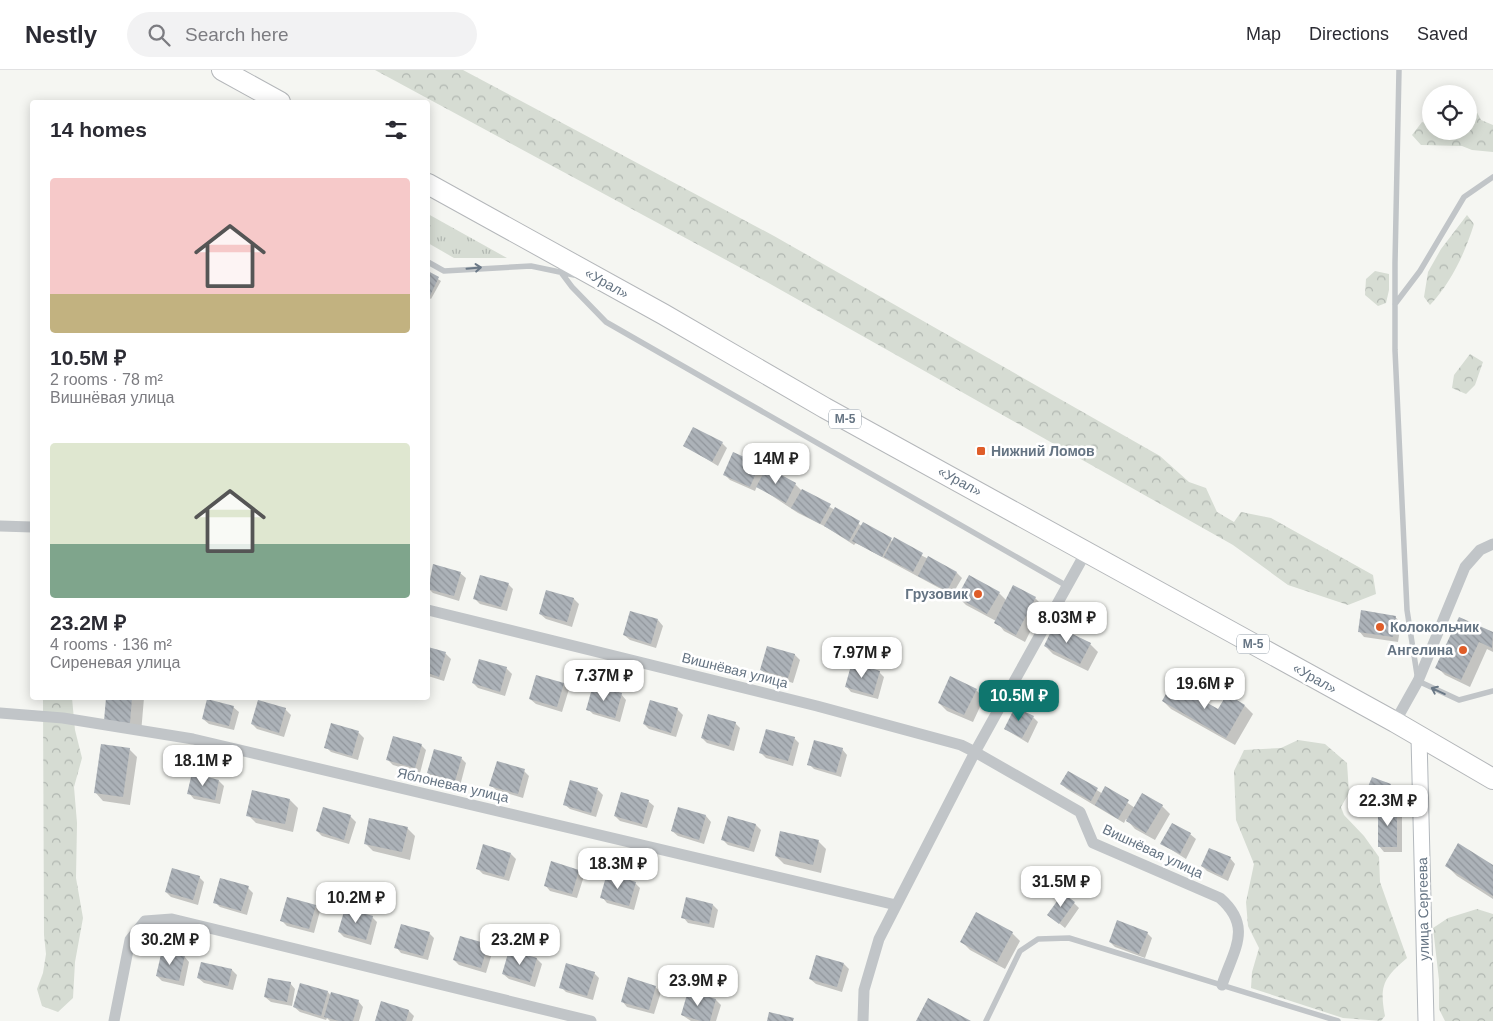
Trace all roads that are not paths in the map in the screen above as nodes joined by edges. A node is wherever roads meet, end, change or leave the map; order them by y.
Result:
1 (222, 70) edge
2 (1399, 70) edge
3 (276, 100) edge
4 (1493, 177) edge
5 (430, 185) edge
6 (430, 263) edge
7 (560, 271) junction
8 (606, 283) junction
9 (1395, 304) junction
10 (0, 526) edge
11 (30, 527) edge
12 (1493, 544) edge
13 (1086, 552) junction
14 (1067, 586) junction
15 (430, 610) edge
16 (1418, 681) junction
17 (1493, 690) edge
18 (0, 713) edge
19 (1395, 722) junction
20 (1419, 737) junction
21 (976, 752) junction
22 (1493, 778) edge
23 (896, 905) junction
24 (1222, 985) junction
25 (114, 1021) edge
26 (591, 1021) edge
27 (863, 1021) edge
28 (986, 1021) edge
29 (1338, 1021) edge
30 (1426, 1021) edge

1 - 3 highway
2 - 9 lane
4 - 9 lane
5 - 8 highway, «Урал» / М-5
6 -> 7 lane
7 - 8 lane
7 - 14 lane
8 - 13 highway, «Урал» / М-5
9 - 16 lane
10 - 11 street
12 - 16 street
13 - 14 street
13 - 19 highway, «Урал» / М-5
14 - 21 street
15 - 21 street, Вишнёвая улица
17 -> 16 lane
16 - 19 street
18 - 23 street, Яблоневая улица
19 - 20 highway, «Урал» / М-5
20 - 22 highway, «Урал» / М-5
20 - 30 main road, улица Сергеева
21 - 23 street
21 - 24 street, Вишнёвая улица
23 - 27 street
24 - 28 lane
24 - 29 lane
25 - 26 street

